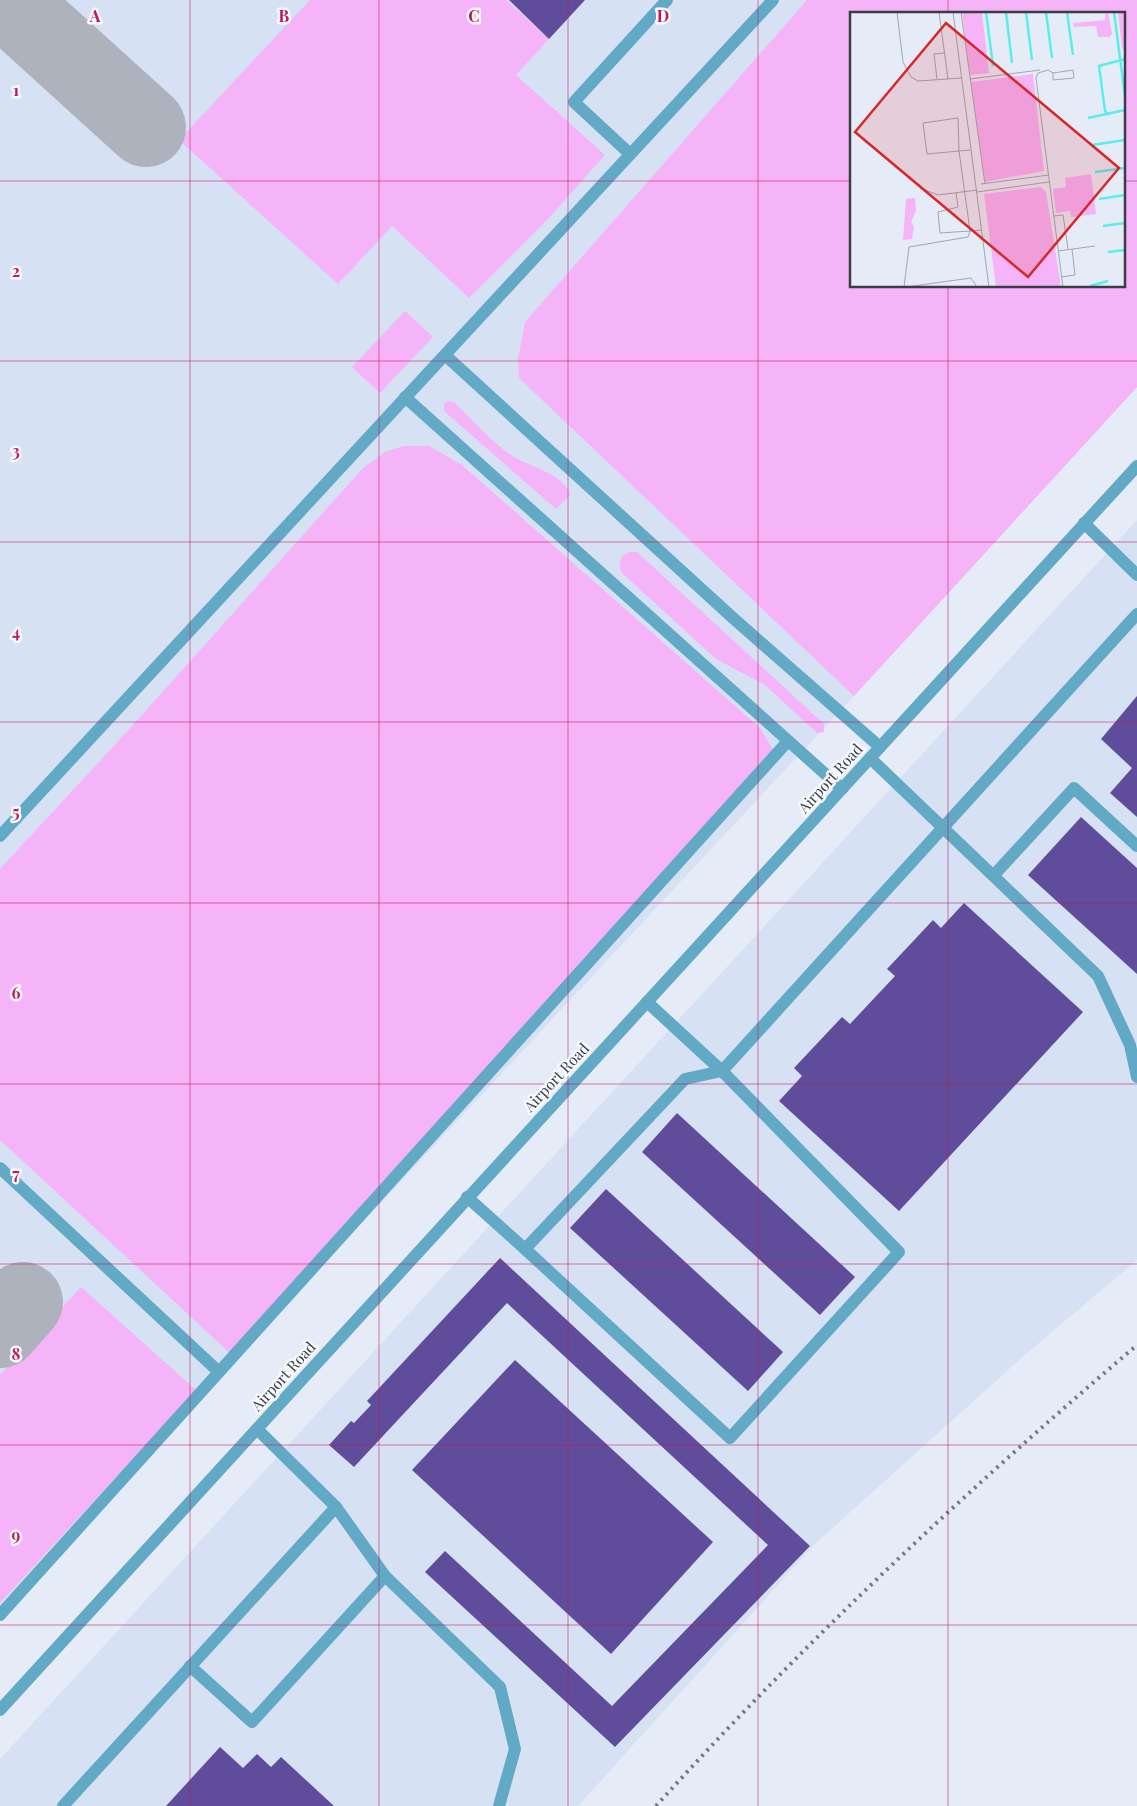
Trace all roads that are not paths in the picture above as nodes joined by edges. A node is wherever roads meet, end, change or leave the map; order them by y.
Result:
1 (667, 0) edge
2 (773, 0) edge
3 (630, 154) junction
4 (445, 355) junction
5 (405, 397) junction
6 (1137, 466) edge
7 (1084, 523) junction
8 (1137, 575) edge
9 (1137, 614) edge
10 (788, 741) junction
11 (880, 747) junction
12 (870, 758) junction
13 (842, 789) junction
14 (944, 828) junction
15 (0, 836) edge
16 (1137, 846) edge
17 (994, 875) junction
18 (647, 1002) junction
19 (722, 1070) junction
20 (1137, 1077) edge
21 (0, 1168) edge
22 (467, 1197) junction
23 (525, 1249) junction
24 (219, 1372) junction
25 (257, 1429) junction
26 (336, 1507) junction
27 (385, 1576) junction
28 (0, 1615) edge
29 (190, 1666) junction
30 (0, 1710) edge
31 (63, 1806) edge
32 (499, 1806) edge

1 - 3 street
2 - 3 street
3 - 4 street
4 - 5 street
4 - 11 street
5 - 10 street
5 - 15 street
6 - 7 street, Airport Road
7 - 8 street
7 - 11 street, Airport Road
9 - 14 street
10 - 13 street
10 - 24 street
11 - 12 street, Airport Road
12 - 13 street, Airport Road
12 - 14 street
13 - 18 street, Airport Road
14 - 17 street
14 - 19 street
16 - 17 street
17 - 20 street
18 - 19 street
18 - 22 street, Airport Road
19 - 23 street
19 - 23 street
21 - 24 street
22 - 23 street
22 - 25 street, Airport Road
24 - 28 street
25 - 26 street
25 - 30 street, Airport Road
26 - 27 street
26 - 29 street
27 - 29 street
27 - 32 street
29 - 31 street

